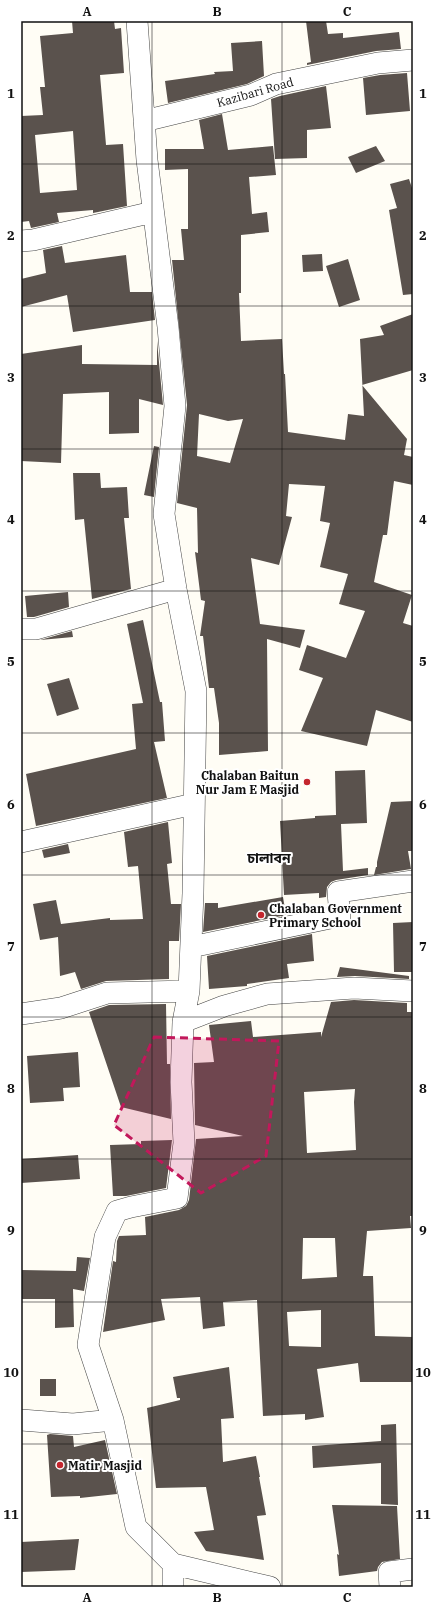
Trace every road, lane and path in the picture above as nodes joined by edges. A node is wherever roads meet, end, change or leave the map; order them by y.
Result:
1 (137, 21) edge
2 (413, 60) edge
3 (144, 120) junction
4 (153, 212) junction
5 (21, 241) edge
6 (176, 589) junction
7 (21, 630) edge
8 (194, 804) junction
9 (21, 842) edge
10 (413, 881) edge
11 (191, 947) junction
12 (190, 991) junction
13 (413, 991) edge
14 (21, 1014) edge
15 (183, 1022) junction
16 (21, 1420) edge
17 (113, 1420) junction
18 (173, 1564) junction
19 (413, 1569) edge
20 (173, 1587) edge
21 (270, 1587) edge
22 (390, 1587) edge

1 - 3 street
2 - 3 street, Kazibari Road
3 - 4 street
4 - 5 street
4 - 6 street
6 - 7 street
6 - 8 street
8 - 9 street
8 - 11 street
10 - 11 street
11 - 12 street
12 - 14 street
12 - 15 street
13 - 15 street
15 - 17 street
16 - 17 street
17 - 18 street
18 - 20 street
18 - 21 street
19 - 22 street

